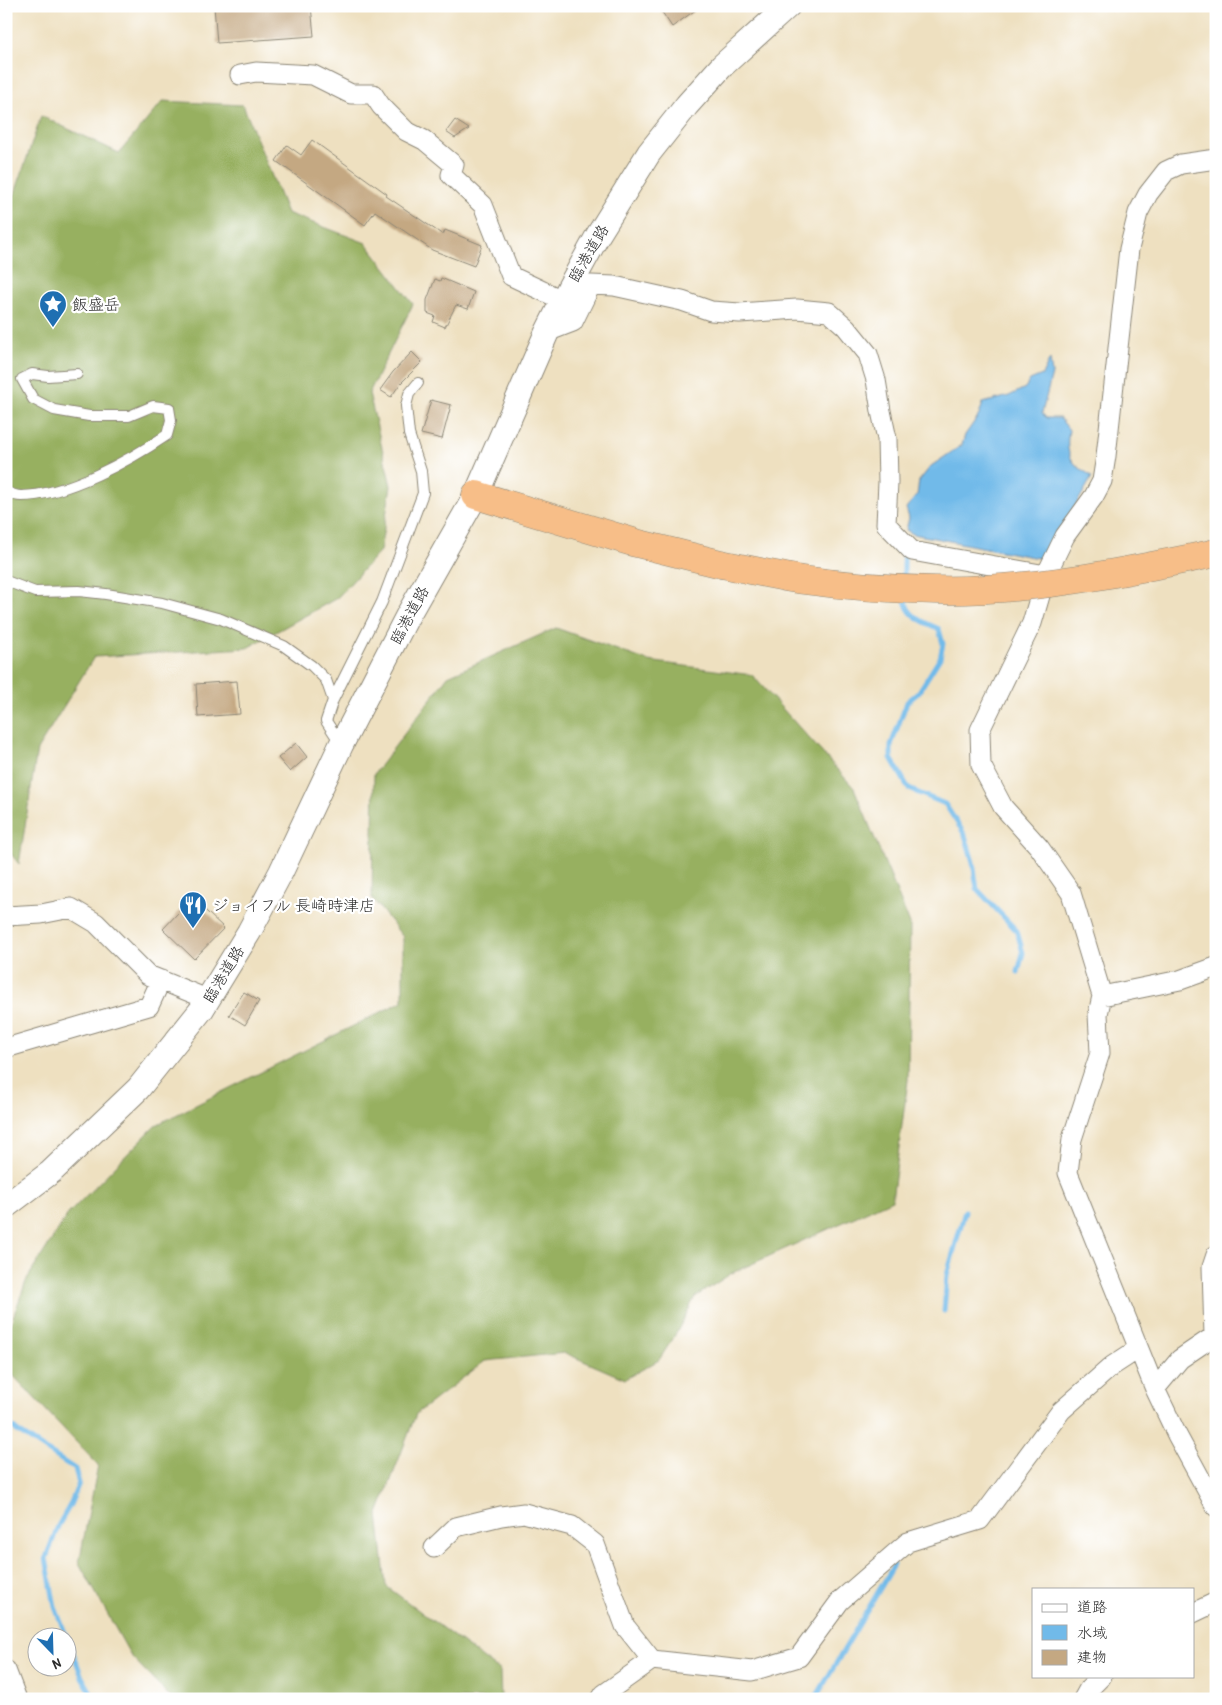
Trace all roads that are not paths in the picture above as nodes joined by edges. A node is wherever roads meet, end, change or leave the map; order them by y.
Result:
1 (788, 6) edge
2 (240, 75) dead end
3 (1216, 159) edge
4 (562, 300) junction
5 (547, 332) junction
6 (77, 374) dead end
7 (418, 383) dead end
8 (6, 492) edge
9 (476, 495) junction
10 (1216, 553) edge
11 (1046, 575) junction
12 (6, 581) edge
13 (333, 700) junction
14 (341, 746) junction
15 (6, 916) edge
16 (1216, 967) edge
17 (161, 980) junction
18 (1102, 996) junction
19 (207, 999) junction
20 (6, 1048) edge
21 (6, 1206) edge
22 (1216, 1255) edge
23 (1138, 1349) junction
24 (1155, 1390) junction
25 (1216, 1507) edge
26 (434, 1548) dead end
27 (1216, 1602) edge
28 (1194, 1613) edge
29 (652, 1660) junction
30 (6, 1670) edge
31 (1100, 1678) edge
32 (17, 1699) edge
33 (601, 1699) edge
34 (1083, 1699) edge

1 - 4 street, 臨港道路
2 - 4 street
3 - 11 street
4 - 5 street, 臨港道路
5 - 9 street, 臨港道路
5 - 11 street
6 - 8 lane
7 - 13 lane
9 - 10 highway, bridge
9 - 14 street, 臨港道路
11 - 18 street
12 - 13 lane
13 - 14 lane
14 - 19 street, 臨港道路
15 - 17 street
16 - 18 street
17 - 19 street
17 - 20 street
18 - 23 street
19 - 21 street, 臨港道路
22 - 24 street
23 - 24 street
23 - 29 street
24 - 25 street
26 - 29 street
27 - 28 street
29 - 33 street
30 - 32 street
31 - 34 street

